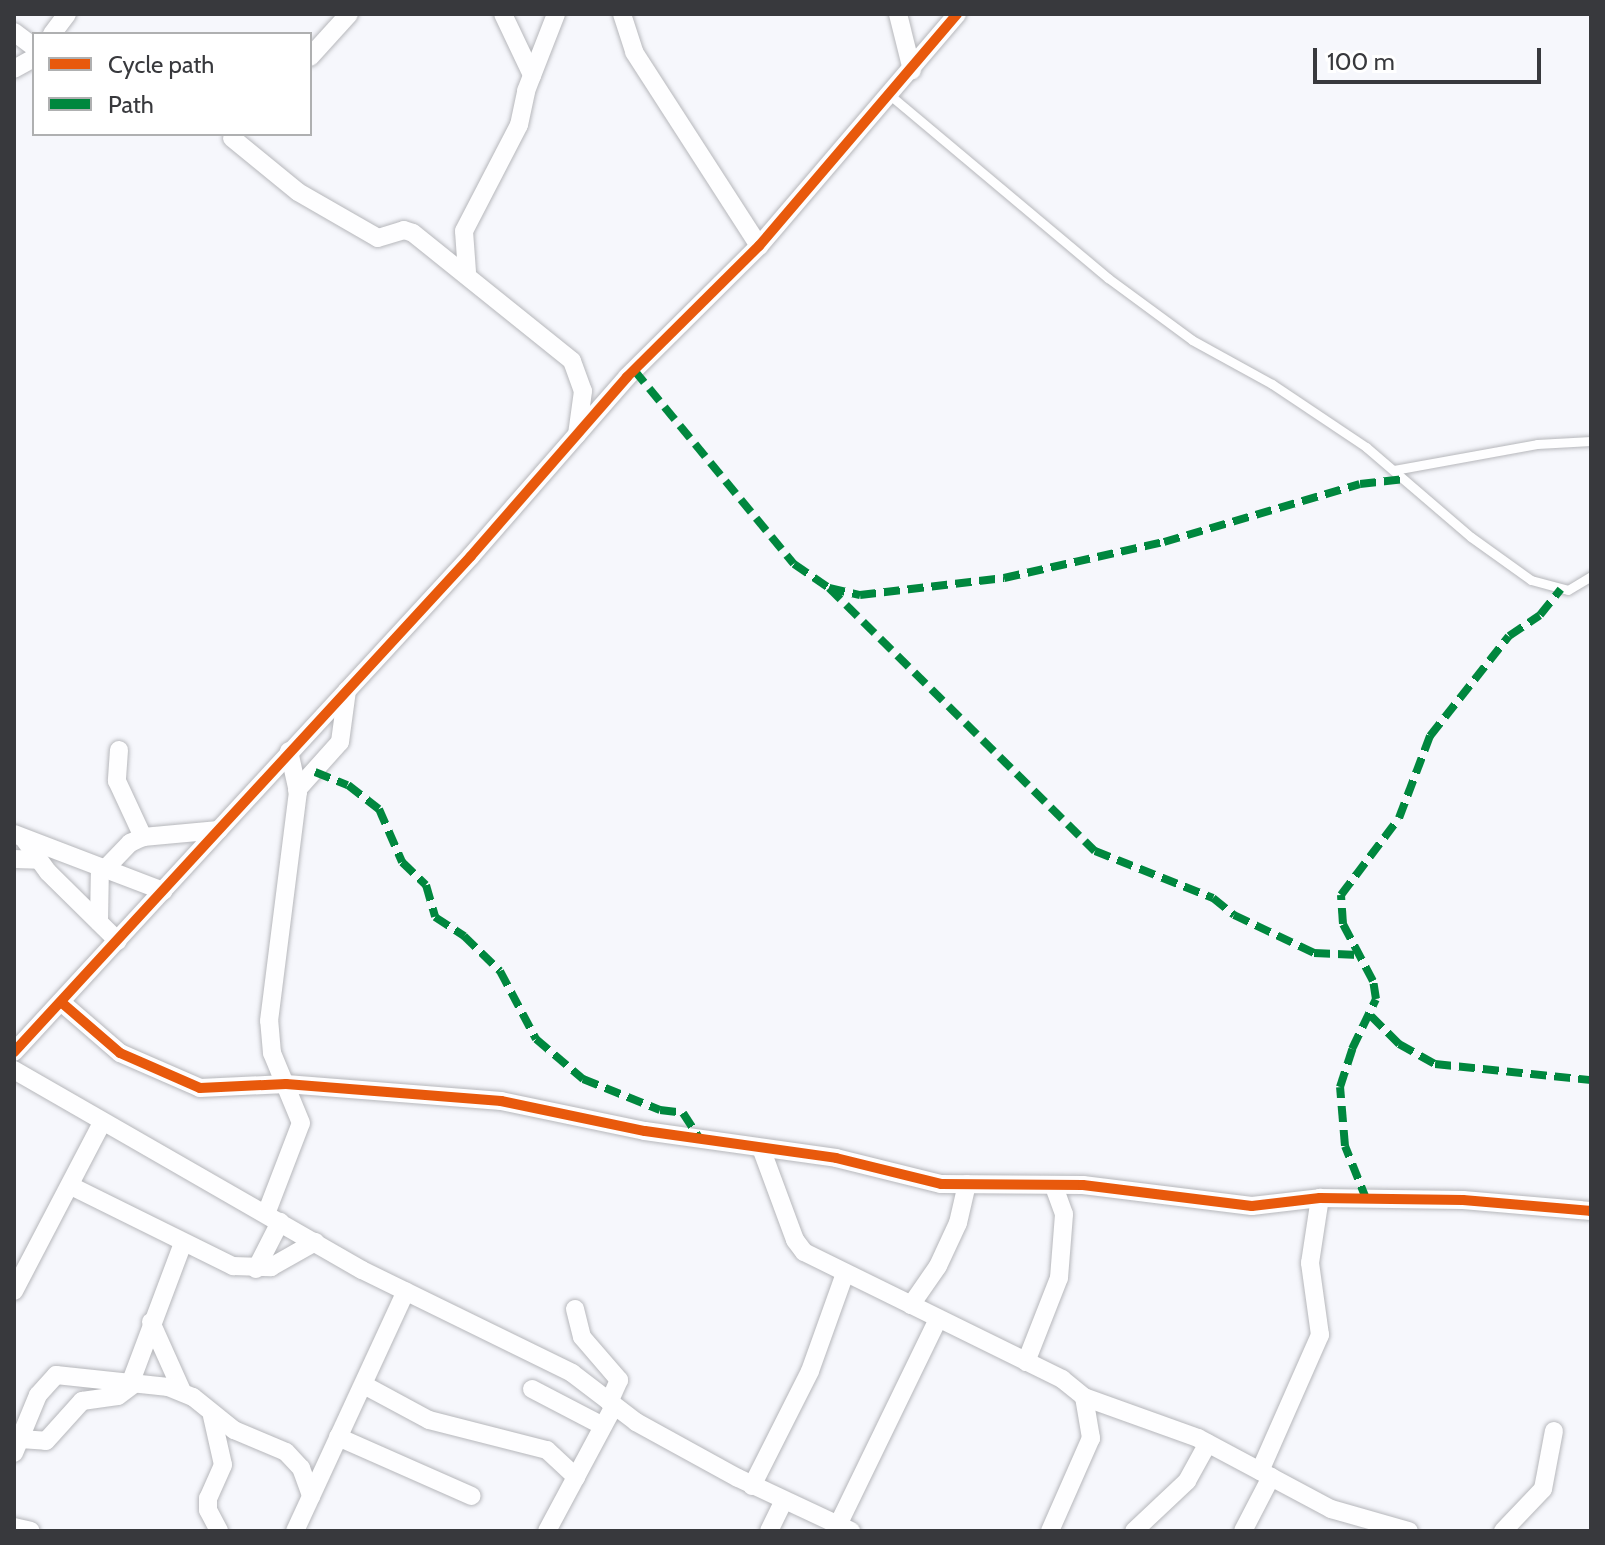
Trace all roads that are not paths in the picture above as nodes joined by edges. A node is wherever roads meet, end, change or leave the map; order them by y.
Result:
1 (67, 14) edge
2 (349, 14) edge
3 (503, 14) edge
4 (556, 14) edge
5 (622, 14) edge
6 (898, 14) edge
7 (957, 14) edge
8 (14, 32) edge
9 (54, 32) edge
10 (32, 46) edge
11 (312, 55) edge
12 (32, 59) edge
13 (14, 69) edge
14 (912, 70) junction
15 (532, 75) junction
16 (891, 96) junction
17 (236, 136) edge
18 (759, 246) junction
19 (467, 272) junction
20 (577, 435) junction
21 (1591, 441) edge
22 (1394, 470) junction
23 (1591, 576) edge
24 (347, 690) junction
25 (119, 750) dead end
26 (289, 751) junction
27 (297, 790) junction
28 (219, 830) junction
29 (19, 836) edge
30 (143, 837) junction
31 (14, 859) edge
32 (39, 860) junction
33 (102, 868) junction
34 (163, 891) junction
35 (99, 922) junction
36 (118, 941) junction
37 (61, 1002) junction
38 (14, 1052) edge
39 (14, 1070) edge
40 (286, 1084) junction
41 (102, 1123) junction
42 (761, 1148) junction
43 (967, 1184) junction
44 (71, 1186) junction
45 (1054, 1186) junction
46 (1320, 1198) junction
47 (1591, 1211) edge
48 (273, 1218) junction
49 (315, 1242) junction
50 (183, 1243) junction
51 (256, 1269) junction
52 (844, 1276) junction
53 (14, 1291) edge
54 (406, 1291) junction
55 (911, 1305) junction
56 (575, 1309) dead end
57 (938, 1319) junction
58 (151, 1322) junction
59 (1026, 1362) junction
60 (132, 1384) junction
61 (364, 1385) junction
62 (532, 1389) dead end
63 (182, 1391) junction
64 (1084, 1397) junction
65 (35, 1402) junction
66 (612, 1404) junction
67 (212, 1416) junction
68 (65, 1421) junction
69 (603, 1426) junction
70 (1554, 1431) dead end
71 (335, 1443) junction
72 (1208, 1443) junction
73 (17, 1446) edge
74 (294, 1459) junction
75 (1266, 1474) junction
76 (576, 1477) junction
77 (752, 1486) junction
78 (311, 1496) junction
79 (472, 1496) dead end
80 (783, 1502) junction
81 (1154, 1523) edge
82 (14, 1527) edge
83 (844, 1528) edge
84 (31, 1531) edge
85 (219, 1531) edge
86 (295, 1531) edge
87 (547, 1531) edge
88 (769, 1531) edge
89 (1050, 1531) edge
90 (1134, 1531) edge
91 (1243, 1531) edge
92 (1409, 1531) edge
93 (1503, 1531) edge

1 - 9 street
2 - 11 street
3 - 15 street
4 - 15 street
5 - 18 street
6 - 14 street
7 - 14 street
8 - 10 street
12 - 13 street
14 - 16 street
15 - 19 street
16 - 18 street
16 - 22 lane
17 - 19 street
18 - 20 street
19 - 20 street
20 - 24 street
21 - 22 lane
22 - 23 lane
24 - 26 street
24 - 27 street
25 - 30 street
26 - 27 street
26 - 28 street
27 - 40 street
28 - 30 street
28 - 34 street
29 - 32 street
29 - 33 street
30 - 33 street
31 - 32 street
32 - 35 street
33 - 34 street
33 - 35 street
34 - 36 street
35 - 36 street
36 - 37 street
37 - 38 street
37 - 40 street
39 - 41 street
40 - 42 street
40 - 48 street
41 - 44 street
41 - 48 street
42 - 43 street
42 - 52 street
43 - 45 street
43 - 55 street
44 - 50 street
44 - 53 street
45 - 46 street
45 - 59 street
46 - 47 street
46 - 75 street
48 - 49 street
48 - 51 street
49 - 51 street
49 - 54 street
50 - 51 street
50 - 58 street
52 - 55 street
52 - 77 street
54 - 61 street
54 - 66 street
55 - 57 street
56 - 66 street
57 - 59 street
57 - 83 street
58 - 60 street
58 - 63 street
59 - 64 street
60 - 63 street
60 - 65 street
60 - 68 street
61 - 71 street
61 - 76 street
62 - 69 street
63 - 67 street
64 - 72 street
64 - 89 street
65 - 68 street
65 - 73 street
66 - 69 street
66 - 77 street
67 - 74 street
67 - 85 street
68 - 73 street
69 - 76 street
70 - 93 street
71 - 74 street
71 - 78 street
71 - 79 street
72 - 75 street
72 - 81 street
74 - 78 street
75 - 91 street
75 - 92 street
76 - 87 street
77 - 80 street
78 - 86 street
80 - 83 street
80 - 88 street
81 - 90 street
82 - 84 street

